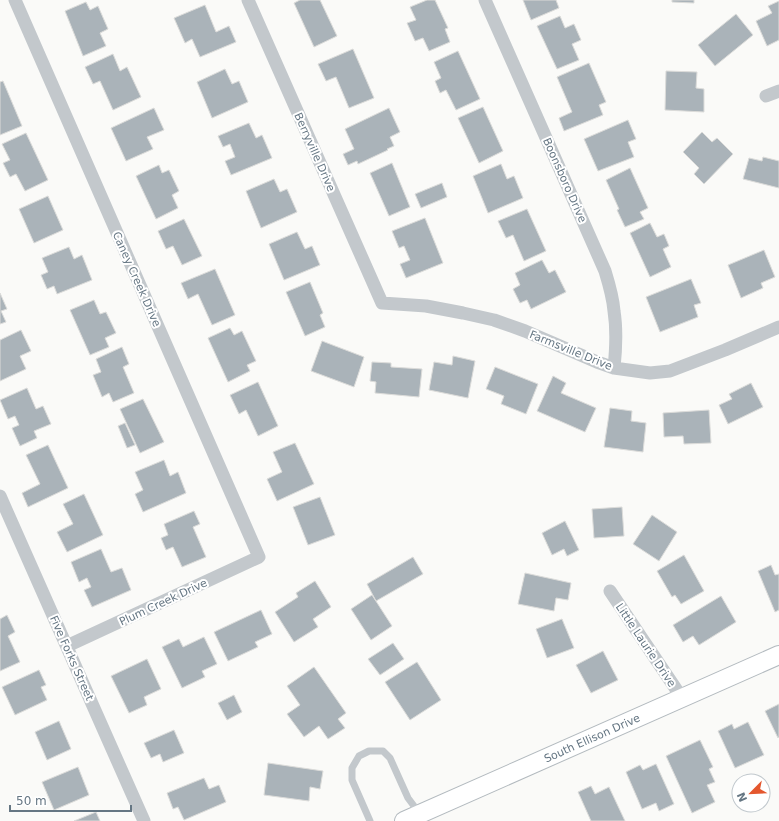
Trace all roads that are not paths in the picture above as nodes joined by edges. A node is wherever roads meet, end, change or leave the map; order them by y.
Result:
1 (15, 0) edge
2 (248, 0) edge
3 (484, 0) edge
4 (779, 91) edge
5 (766, 96) dead end
6 (382, 303) joint
7 (779, 327) edge
8 (614, 368) junction
9 (0, 496) edge
10 (259, 557) joint
11 (610, 591) dead end
12 (67, 646) junction
13 (779, 654) edge
14 (682, 698) junction
15 (412, 817) edge
16 (144, 821) edge
17 (370, 821) edge

1 - 10 street, Caney Creek Drive
2 - 6 street, Berryville Drive
3 - 8 street, Boonsboro Drive
4 - 5 street
6 - 8 street, Farmsville Drive
7 - 8 street, Farmsville Drive
9 - 12 street, Five Forks Street
10 - 12 street, Plum Creek Drive
11 - 14 street, Little Laurie Drive
12 - 16 street, Five Forks Street
13 - 14 street, South Ellison Drive
14 - 15 street, South Ellison Drive
15 - 17 lane

